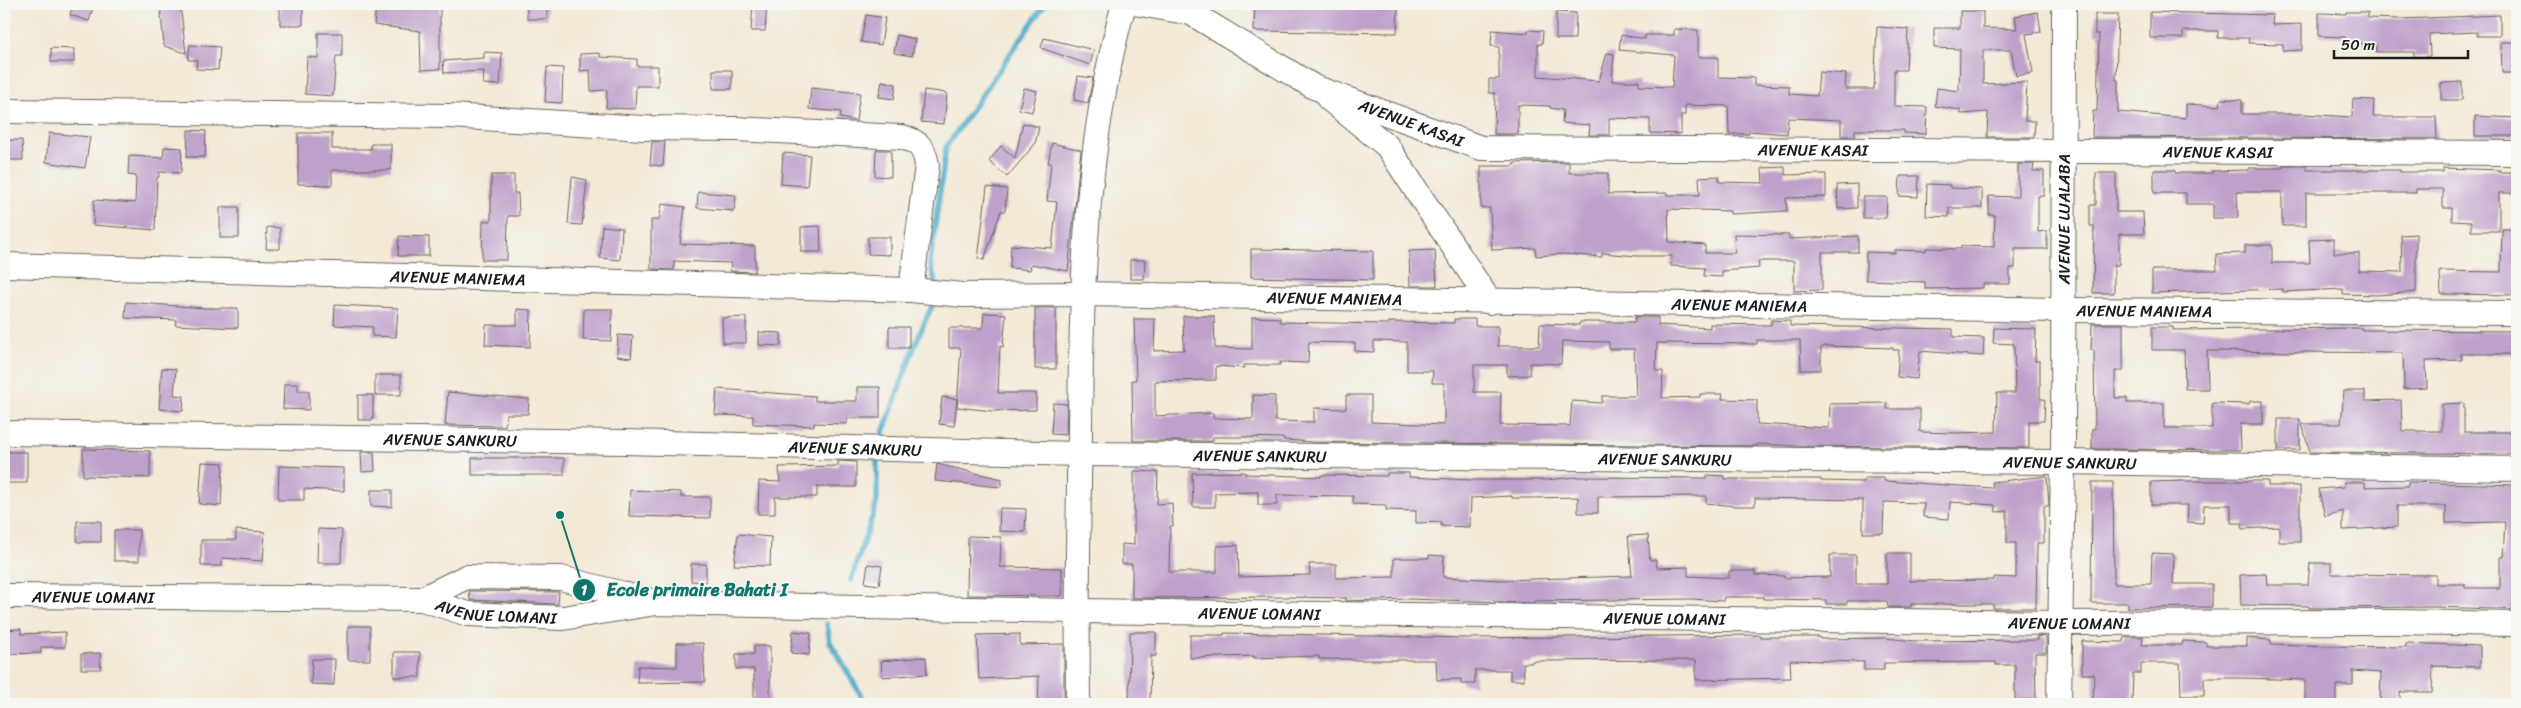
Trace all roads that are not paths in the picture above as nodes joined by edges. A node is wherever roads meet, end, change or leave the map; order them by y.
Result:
1 (1124, 4) edge
2 (1140, 4) edge
3 (2064, 4) edge
4 (1314, 87) junction
5 (4, 111) edge
6 (2063, 150) junction
7 (2517, 153) edge
8 (4, 265) edge
9 (910, 290) junction
10 (1081, 294) junction
11 (1490, 302) junction
12 (2063, 310) junction
13 (2517, 313) edge
14 (4, 433) edge
15 (1079, 454) junction
16 (2063, 462) junction
17 (2517, 469) edge
18 (4, 596) edge
19 (422, 599) junction
20 (656, 603) junction
21 (1077, 611) junction
22 (2061, 623) junction
23 (2517, 624) edge
24 (1078, 704) edge
25 (2059, 704) edge

1 - 10 street
2 - 4 street, AVENUE KASAI
3 - 6 street, AVENUE LUALABA
4 - 6 street, AVENUE KASAI
4 - 11 street
5 - 9 street
6 - 7 street, AVENUE KASAI
6 - 12 street, AVENUE LUALABA
8 - 9 street, AVENUE MANIEMA
9 - 10 street, AVENUE MANIEMA
10 - 11 street, AVENUE MANIEMA
10 - 15 street
11 - 12 street, AVENUE MANIEMA
12 - 13 street, AVENUE MANIEMA
12 - 16 street, AVENUE LUALABA
14 - 15 street, AVENUE SANKURU
15 - 16 street, AVENUE SANKURU
15 - 21 street
16 - 17 street, AVENUE SANKURU
16 - 22 street, AVENUE LUALABA
18 - 19 street, AVENUE LOMANI
19 - 20 street, AVENUE LOMANI
19 - 20 street
20 - 21 street, AVENUE LOMANI
21 - 22 street, AVENUE LOMANI
21 - 24 street
22 - 23 street, AVENUE LOMANI
22 - 25 street, AVENUE LUALABA

